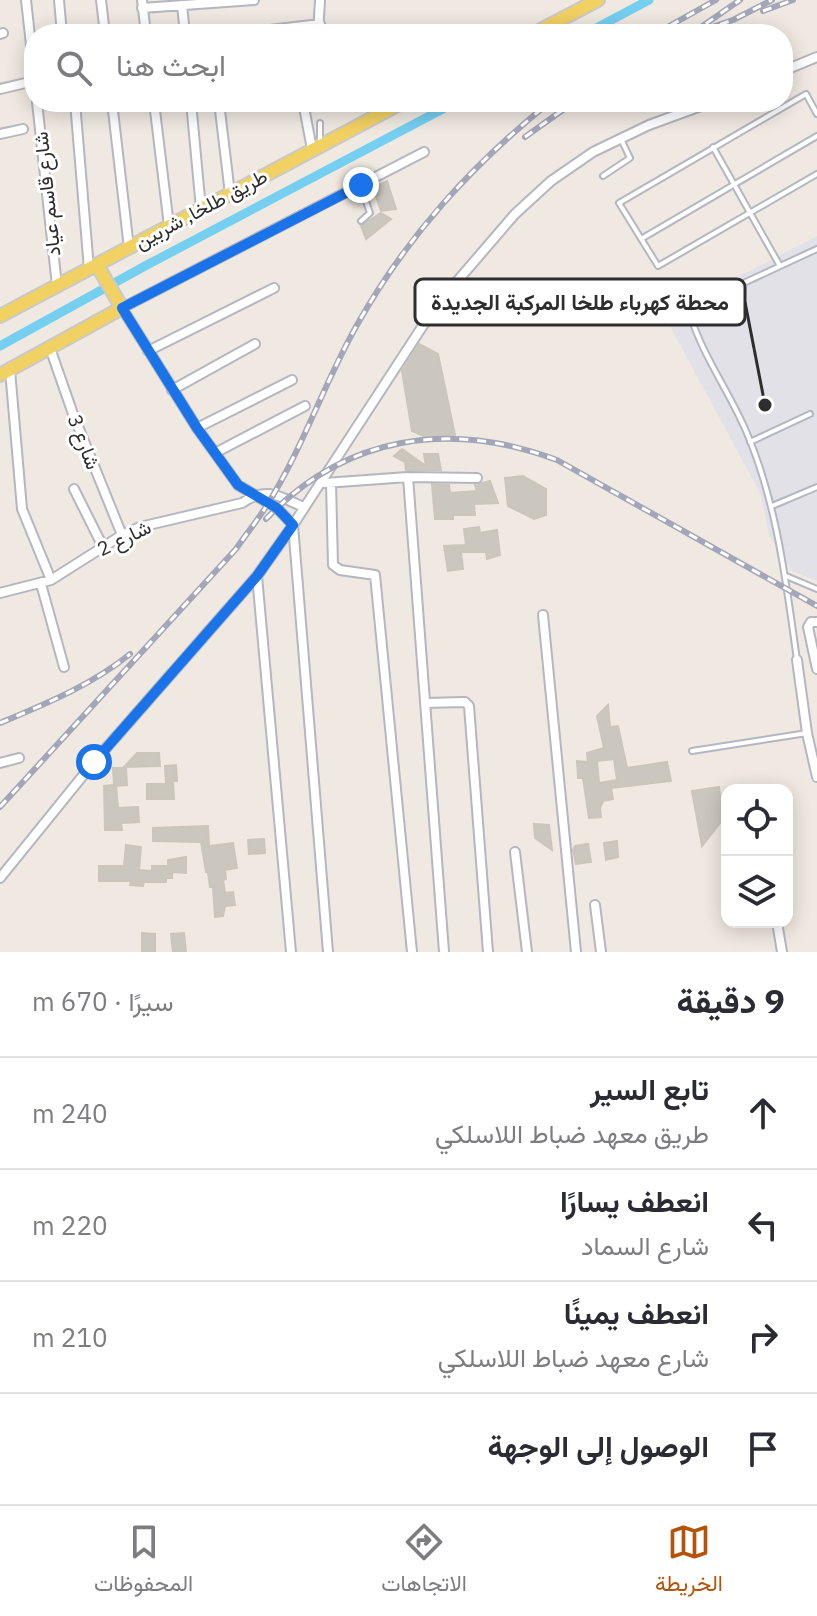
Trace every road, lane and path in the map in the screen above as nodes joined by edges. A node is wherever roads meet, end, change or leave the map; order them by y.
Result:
1 (26, 0) edge
2 (59, 0) edge
3 (101, 0) edge
4 (254, 0) edge
5 (320, 0) edge
6 (598, 0) edge
7 (142, 4) edge
8 (182, 5) junction
9 (29, 24) edge
10 (61, 24) edge
11 (104, 24) edge
12 (145, 24) edge
13 (184, 24) edge
14 (319, 24) edge
15 (552, 24) edge
16 (817, 57) edge
17 (793, 67) edge
18 (24, 83) edge
19 (0, 89) edge
20 (793, 101) edge
21 (39, 112) edge
22 (76, 112) edge
23 (113, 112) edge
24 (155, 112) edge
25 (192, 112) edge
26 (220, 112) edge
27 (306, 112) edge
28 (384, 112) edge
29 (686, 112) edge
30 (774, 112) edge
31 (817, 114) edge
32 (320, 123) dead end
33 (23, 129) dead end
34 (0, 134) edge
35 (817, 136) edge
36 (620, 138) junction
37 (316, 147) junction
38 (713, 147) junction
39 (424, 152) dead end
40 (817, 174) edge
41 (603, 176) dead end
42 (361, 185) junction
43 (734, 185) junction
44 (230, 194) junction
45 (201, 209) junction
46 (750, 212) junction
47 (361, 221) dead end
48 (169, 226) junction
49 (641, 239) junction
50 (129, 248) junction
51 (817, 249) edge
52 (780, 266) junction
53 (97, 270) junction
54 (57, 286) junction
55 (274, 288) dead end
56 (120, 304) junction
57 (0, 316) edge
58 (255, 344) dead end
59 (50, 348) junction
60 (148, 351) junction
61 (5, 372) edge
62 (292, 380) dead end
63 (172, 390) junction
64 (305, 406) dead end
65 (810, 414) dead end
66 (197, 428) junction
67 (750, 442) junction
68 (215, 453) junction
69 (408, 477) junction
70 (477, 478) dead end
71 (331, 483) junction
72 (320, 484) junction
73 (817, 487) edge
74 (74, 489) dead end
75 (253, 495) junction
76 (302, 506) junction
77 (772, 506) junction
78 (292, 524) junction
79 (122, 535) junction
80 (103, 547) junction
81 (257, 576) junction
82 (785, 576) junction
83 (51, 580) junction
84 (41, 584) junction
85 (817, 589) edge
86 (0, 593) edge
87 (543, 615) dead end
88 (817, 622) edge
89 (797, 660) joint
90 (817, 665) edge
91 (64, 667) dead end
92 (425, 703) junction
93 (807, 733) junction
94 (692, 751) dead end
95 (19, 758) dead end
96 (0, 763) edge
97 (817, 777) edge
98 (515, 852) dead end
99 (0, 878) edge
100 (595, 905) dead end
101 (778, 928) edge
102 (291, 952) edge
103 (328, 952) edge
104 (412, 952) edge
105 (444, 952) edge
106 (488, 952) edge
107 (527, 952) edge
108 (576, 952) edge
109 (601, 952) edge
110 (782, 952) edge

1 - 9 street
2 - 10 street
3 - 11 street
4 - 8 street
5 - 14 street
6 - 15 main road
7 - 8 street
7 - 12 street
8 - 13 street
16 - 17 street
18 - 19 street
20 - 31 lane
21 - 54 street, شارع قاسم عياد
22 - 53 street
23 - 50 street
24 - 48 street
25 - 45 street
26 - 44 street
27 - 37 street
28 - 37 main road, طريق طلخا, شربين
29 - 36 street
30 - 38 lane
32 - 37 lane
33 - 34 street
35 - 43 lane
36 - 41 lane
36 - 72 street
37 - 44 main road, طريق طلخا, شربين
38 - 43 lane
38 - 49 lane
39 - 42 street
40 - 46 lane
42 - 47 lane
42 - 56 street
43 - 46 lane
43 - 49 lane
44 - 45 main road, طريق طلخا, شربين
45 - 48 main road, طريق طلخا, شربين
46 - 49 lane
46 - 52 lane
48 - 50 main road, طريق طلخا, شربين
50 - 53 main road, طريق طلخا, شربين
51 - 52 lane
52 - 67 lane
53 - 54 main road, طريق طلخا, شربين
53 - 56 main road
54 - 57 main road, طريق طلخا, شربين
55 - 60 street
56 - 59 main road
56 - 60 street
58 - 63 street
59 - 61 main road
59 - 79 street, شارع 3
60 - 63 street
61 - 83 street
62 - 66 street
63 - 66 street
64 - 68 street
65 - 67 lane
66 - 68 street
67 - 77 lane
68 - 75 street
69 - 70 street
69 - 71 street
69 - 92 street
71 - 72 street
71 - 104 street
72 - 76 street
73 - 77 lane
74 - 80 street
75 - 76 street
75 - 78 street
75 - 79 street, شارع 2
76 - 78 street
77 - 82 lane
78 - 81 street
78 - 103 street
79 - 80 street, شارع 2
80 - 83 street, شارع 2
81 - 99 street
81 - 102 street
82 - 85 lane
82 - 89 lane
83 - 84 street, شارع 2
84 - 86 street, شارع 2
84 - 91 street
87 - 108 street
88 - 90 street
89 - 93 street
92 - 105 street
92 - 106 street
93 - 94 lane
93 - 97 street
95 - 96 street
98 - 107 street
100 - 109 street
101 - 110 street

